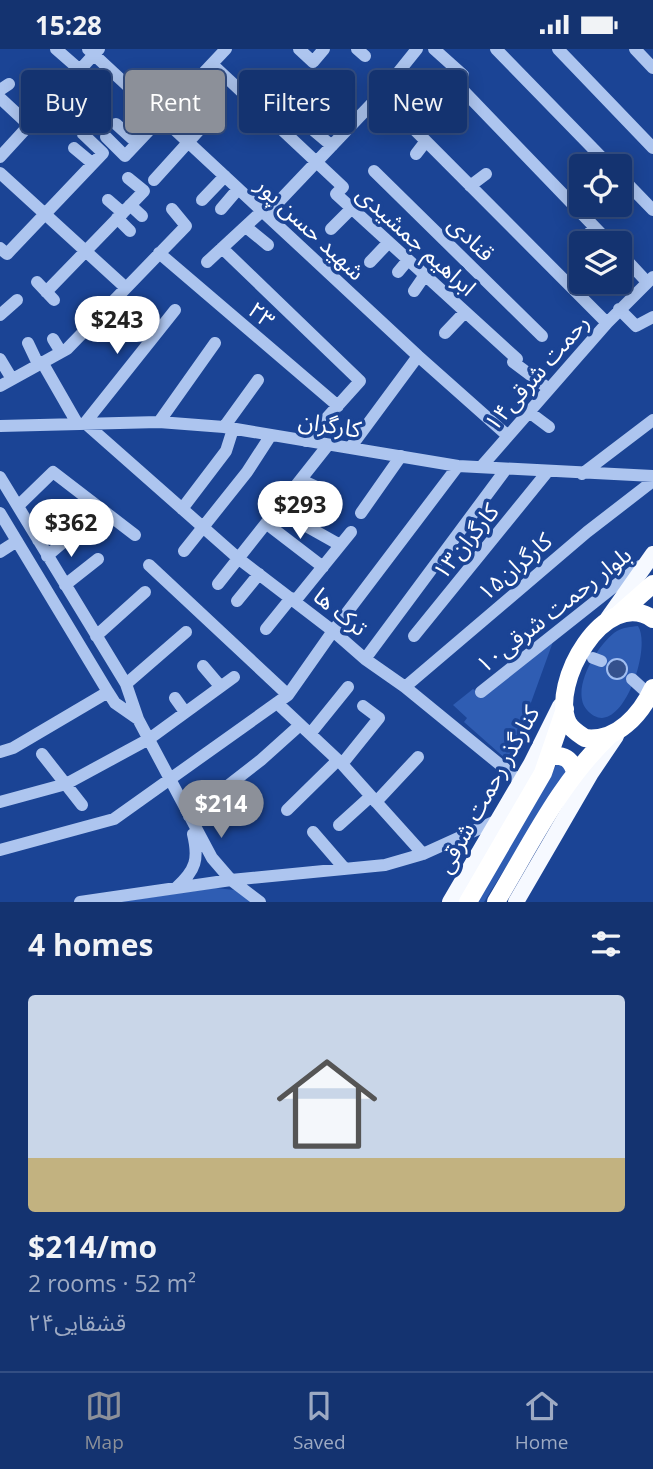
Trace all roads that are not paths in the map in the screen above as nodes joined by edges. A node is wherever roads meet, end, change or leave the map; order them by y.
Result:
1 (56, 49) edge
2 (226, 49) edge
3 (299, 49) edge
4 (324, 49) edge
5 (417, 49) edge
6 (434, 49) edge
7 (496, 49) edge
8 (558, 49) edge
9 (635, 49) edge
10 (94, 51) edge
11 (212, 64) junction
12 (653, 68) edge
13 (80, 70) joint
14 (206, 70) edge
15 (400, 70) edge
16 (125, 82) edge
17 (239, 90) edge
18 (0, 98) edge
19 (369, 107) edge
20 (21, 118) edge
21 (116, 124) dead end
22 (22, 133) edge
23 (146, 133) edge
24 (178, 133) edge
25 (197, 133) edge
26 (285, 133) edge
27 (317, 133) edge
28 (418, 133) edge
29 (83, 134) dead end
30 (106, 137) dead end
31 (426, 141) junction
32 (137, 143) junction
33 (189, 143) junction
34 (332, 146) junction
35 (74, 148) dead end
36 (653, 148) edge
37 (416, 154) dead end
38 (598, 154) edge
39 (0, 157) edge
40 (317, 162) junction
41 (92, 163) junction
42 (374, 171) dead end
43 (0, 173) edge
44 (486, 174) dead end
45 (225, 176) junction
46 (128, 178) dead end
47 (154, 180) dead end
48 (470, 185) junction
49 (632, 188) edge
50 (238, 189) junction
51 (108, 199) dead end
52 (202, 200) dead end
53 (352, 208) junction
54 (172, 209) dead end
55 (221, 209) dead end
56 (653, 210) edge
57 (124, 212) junction
58 (264, 213) junction
59 (45, 214) junction
60 (142, 216) dead end
61 (246, 227) junction
62 (595, 227) junction
63 (331, 229) dead end
64 (130, 231) dead end
65 (591, 231) edge
66 (599, 231) edge
67 (389, 242) junction
68 (268, 245) dead end
69 (0, 248) edge
70 (222, 248) junction
71 (86, 251) junction
72 (159, 253) junction
73 (408, 260) junction
74 (207, 262) dead end
75 (370, 262) dead end
76 (632, 263) edge
77 (398, 272) dead end
78 (425, 275) junction
79 (650, 279) edge
80 (126, 288) junction
81 (45, 291) dead end
82 (414, 291) dead end
83 (17, 300) dead end
84 (619, 309) junction
85 (175, 310) dead end
86 (465, 312) junction
87 (0, 315) edge
88 (653, 317) edge
89 (607, 323) junction
90 (445, 333) dead end
91 (542, 336) dead end
92 (53, 339) dead end
93 (28, 343) dead end
94 (215, 343) dead end
95 (61, 352) junction
96 (418, 356) junction
97 (0, 359) edge
98 (40, 363) junction
99 (12, 379) junction
100 (258, 380) dead end
101 (0, 386) edge
102 (549, 389) junction
103 (338, 406) junction
104 (529, 412) junction
105 (653, 420) edge
106 (159, 422) junction
107 (81, 423) junction
108 (0, 426) edge
109 (549, 427) dead end
110 (228, 428) junction
111 (271, 435) junction
112 (508, 436) junction
113 (306, 441) junction
114 (328, 445) junction
115 (350, 448) junction
116 (401, 456) junction
117 (458, 466) junction
118 (481, 467) junction
119 (506, 469) junction
120 (548, 471) junction
121 (582, 474) junction
122 (652, 476) edge
123 (0, 477) edge
124 (301, 480) junction
125 (332, 495) dead end
126 (18, 506) junction
127 (281, 506) junction
128 (182, 509) junction
129 (0, 513) edge
130 (361, 513) dead end
131 (61, 520) dead end
132 (267, 524) junction
133 (202, 528) junction
134 (351, 532) dead end
135 (74, 533) dead end
136 (135, 535) dead end
137 (38, 540) junction
138 (17, 541) junction
139 (340, 545) junction
140 (184, 551) dead end
141 (0, 552) edge
142 (47, 556) junction
143 (652, 556) edge
144 (98, 559) dead end
145 (239, 559) junction
146 (149, 565) dead end
147 (323, 567) junction
148 (259, 574) junction
149 (218, 584) dead end
150 (653, 584) edge
151 (65, 585) junction
152 (145, 592) dead end
153 (293, 600) junction
154 (237, 601) dead end
155 (613, 617) junction
156 (653, 619) edge
157 (266, 629) dead end
158 (333, 631) junction
159 (186, 632) dead end
160 (96, 636) junction
161 (415, 636) dead end
162 (365, 659) junction
163 (203, 666) dead end
164 (234, 677) dead end
165 (632, 679) dead end
166 (126, 684) junction
167 (220, 687) junction
168 (348, 687) dead end
169 (405, 687) junction
170 (108, 692) junction
171 (481, 692) dead end
172 (649, 694) edge
173 (288, 695) junction
174 (175, 698) dead end
175 (277, 703) junction
176 (565, 703) junction
177 (363, 706) dead end
178 (185, 712) junction
179 (138, 719) junction
180 (305, 730) junction
181 (616, 732) junction
182 (149, 740) junction
183 (0, 752) edge
184 (42, 754) dead end
185 (550, 756) junction
186 (418, 757) dead end
187 (340, 762) junction
188 (575, 772) junction
189 (170, 779) junction
190 (520, 781) junction
191 (66, 784) junction
192 (374, 799) junction
193 (0, 802) edge
194 (82, 805) dead end
195 (287, 810) dead end
196 (189, 816) junction
197 (498, 820) junction
198 (339, 825) dead end
199 (313, 832) dead end
200 (0, 850) edge
201 (423, 854) junction
202 (345, 869) junction
203 (231, 880) junction
204 (176, 888) junction
205 (80, 902) edge
206 (260, 902) edge
207 (450, 902) edge
208 (468, 902) edge
209 (496, 902) edge
210 (516, 902) edge

1 - 13 street
2 - 11 street
3 - 4 street
5 - 15 street
6 - 62 street
7 - 38 street
8 - 36 street
9 - 12 street
10 - 13 street
10 - 16 street, شهید حسن پور
11 - 14 street
11 - 17 street, ابراهیم جمشیدی
18 - 20 street
19 - 34 street
21 - 32 street
22 - 39 street
23 - 32 street
24 - 33 street, شهید حسن پور
25 - 33 street
26 - 40 street, ابراهیم جمشیدی
27 - 34 street
28 - 31 street
29 - 41 street
30 - 32 street
31 - 37 street
31 - 48 street
33 - 45 street, شهید حسن پور
33 - 47 street
34 - 40 street
35 - 41 street
40 - 53 street, ابراهیم جمشیدی
40 - 58 street
41 - 59 street
42 - 91 street, قنادی
43 - 59 street
44 - 48 street
45 - 50 street, شهید حسن پور
45 - 52 street
46 - 57 street
48 - 89 street
49 - 56 street
50 - 55 street
50 - 58 street, شهید حسن پور
51 - 57 street
53 - 63 street
53 - 67 street, ابراهیم جمشیدی
54 - 72 street
57 - 60 street
57 - 64 street
57 - 71 street
58 - 61 street
58 - 96 street, شهید حسن پور
59 - 69 street
59 - 71 street
61 - 68 street
61 - 70 street
62 - 65 street
62 - 66 street
67 - 73 street, ابراهیم جمشیدی
67 - 75 street
70 - 74 street
70 - 103 street
71 - 80 street
71 - 81 street
72 - 80 street
72 - 103 street, ۲۳
73 - 77 street
73 - 78 street, ابراهیم جمشیدی
76 - 79 street
78 - 82 street
78 - 86 street, ابراهیم جمشیدی
79 - 84 street, ۱۴رحمت شرقی
80 - 95 street
83 - 87 street
84 - 88 street
84 - 89 street, ۱۴رحمت شرقی
85 - 107 street
86 - 90 street
86 - 102 street, ابراهیم جمشیدی
89 - 102 street, ۱۴رحمت شرقی
92 - 95 street
93 - 98 street, ترک ها
94 - 106 street
95 - 98 street
96 - 112 street, شهید حسن پور
96 - 115 street
97 - 99 street
98 - 99 street
98 - 107 street, ترک ها
99 - 101 street
100 - 110 street
102 - 104 street, ۱۴رحمت شرقی
103 - 113 street
104 - 109 street
104 - 112 street, ۱۴رحمت شرقی
105 - 121 street
106 - 107 street, کارگران
106 - 110 street, کارگران
107 - 108 street, کارگران
107 - 128 street, ترک ها
110 - 111 street, کارگران
110 - 128 street
111 - 113 street, کارگران
111 - 133 street
112 - 118 street, ۱۴رحمت شرقی
113 - 114 street, کارگران
114 - 115 street, کارگران
114 - 124 street
115 - 116 street, کارگران
116 - 117 street, کارگران
116 - 130 street
117 - 118 street, کارگران
117 - 158 street
118 - 119 street, کارگران
119 - 120 street, کارگران
119 - 162 street
120 - 121 street, کارگران
120 - 161 street, کارگران۱۳
121 - 122 street, کارگران
122 - 169 street, ۱۵کارگران
123 - 126 street
124 - 125 street
124 - 127 street
126 - 136 street
126 - 137 street
127 - 132 street
127 - 139 street
128 - 133 street, ترک ها
129 - 138 street
131 - 137 street
132 - 145 street
132 - 147 street
133 - 140 street
133 - 145 street, ترک ها
134 - 139 street
135 - 142 street
137 - 142 street
138 - 141 street
138 - 170 street
139 - 147 street
142 - 151 street
143 - 155 main road
143 - 171 street, ۱۰بلوار رحمت شرقی
144 - 151 street
145 - 148 street, ترک ها
145 - 149 street
146 - 173 street
147 - 153 street
148 - 153 street, ترک ها
148 - 154 street
150 - 155 highway
151 - 160 street
152 - 160 street
153 - 157 street
153 - 158 street, ترک ها
155 - 156 highway
155 - 176 highway
158 - 162 street, ترک ها
158 - 173 street
159 - 166 street
160 - 166 street
162 - 169 street, ترک ها
163 - 167 street
164 - 167 street
165 - 172 street
166 - 179 street
167 - 178 street
168 - 180 street
169 - 190 street, ترک ها
170 - 179 street
170 - 183 street
172 - 181 highway
173 - 175 street
174 - 178 street
175 - 180 street
175 - 189 street
176 - 181 highway
176 - 185 highway
176 - 190 main road, کنارگذر رحمت شرقی
177 - 187 street
178 - 182 street
179 - 182 street
180 - 187 street
180 - 196 street
181 - 188 highway
181 - 210 main road
182 - 189 street
182 - 191 street
184 - 191 street
185 - 188 highway
185 - 208 highway
186 - 192 street
187 - 192 street
187 - 195 street
188 - 209 highway
189 - 196 street
189 - 200 street
190 - 197 main road, کنارگذر رحمت شرقی
191 - 193 street
191 - 194 street
192 - 198 street
192 - 201 street
196 - 203 street
196 - 204 street
197 - 201 street
197 - 207 main road, کنارگذر رحمت شرقی
199 - 202 street
201 - 202 street
202 - 203 street
203 - 204 street
203 - 206 street
204 - 205 street

